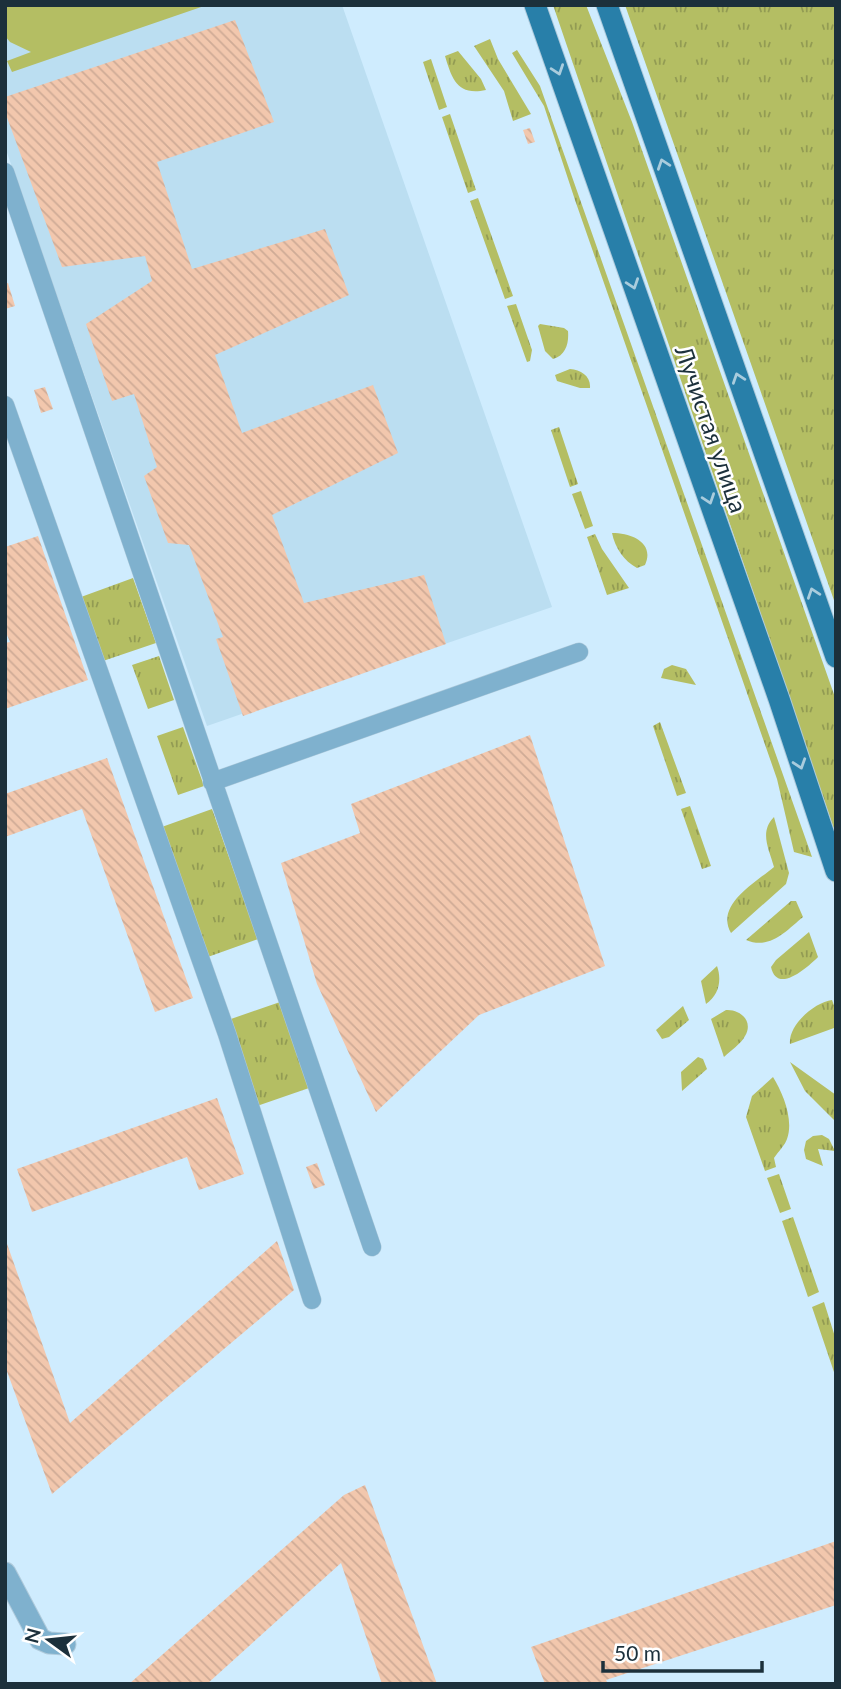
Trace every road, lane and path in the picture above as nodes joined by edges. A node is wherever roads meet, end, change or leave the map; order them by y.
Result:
1 (535, 5) edge
2 (607, 5) edge
3 (5, 173) edge
4 (5, 405) edge
5 (579, 652) dead end
6 (836, 657) edge
7 (212, 782) junction
8 (836, 871) edge
9 (372, 1247) dead end
10 (312, 1300) dead end
11 (5, 1555) edge
12 (5, 1573) edge
13 (24, 1609) junction
14 (65, 1644) dead end

1 -> 8 main road, Лучистая улица
6 -> 2 main road, Лучистая улица
3 - 7 street
4 - 10 street
5 - 7 street
7 - 9 street
11 - 13 street
12 - 13 street
13 - 14 street

